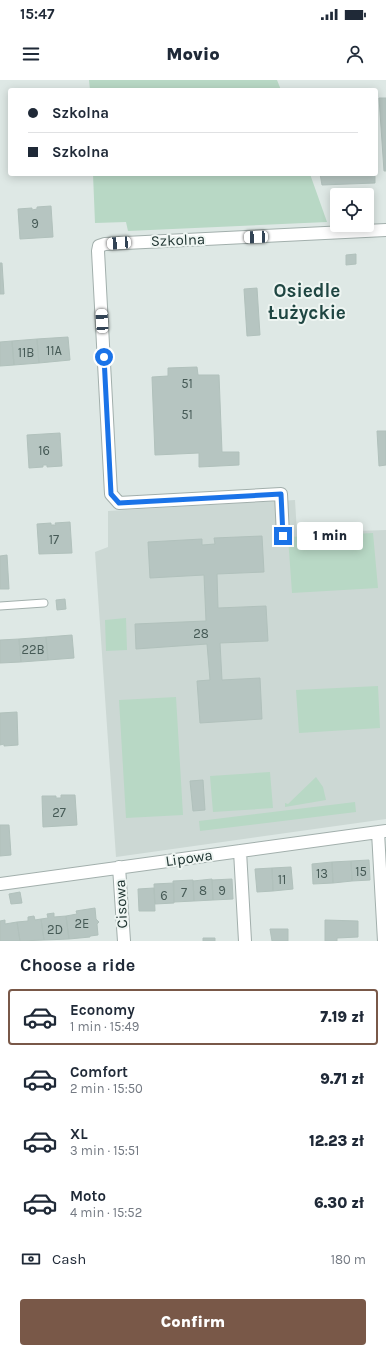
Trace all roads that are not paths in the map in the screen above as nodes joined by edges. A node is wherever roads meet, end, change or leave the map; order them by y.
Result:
1 (386, 230) edge
2 (283, 536) dead end
3 (44, 603) dead end
4 (0, 606) edge
5 (382, 831) edge
6 (240, 851) junction
7 (119, 867) junction
8 (0, 884) edge
9 (124, 941) edge
10 (245, 941) edge
11 (384, 941) edge

1 - 2 street, Szkolna
3 - 4 lane
5 - 6 street, Lipowa
5 - 11 street
6 - 7 street, Lipowa
6 - 10 street
7 - 8 street, Lipowa
7 - 9 street, Cisowa

